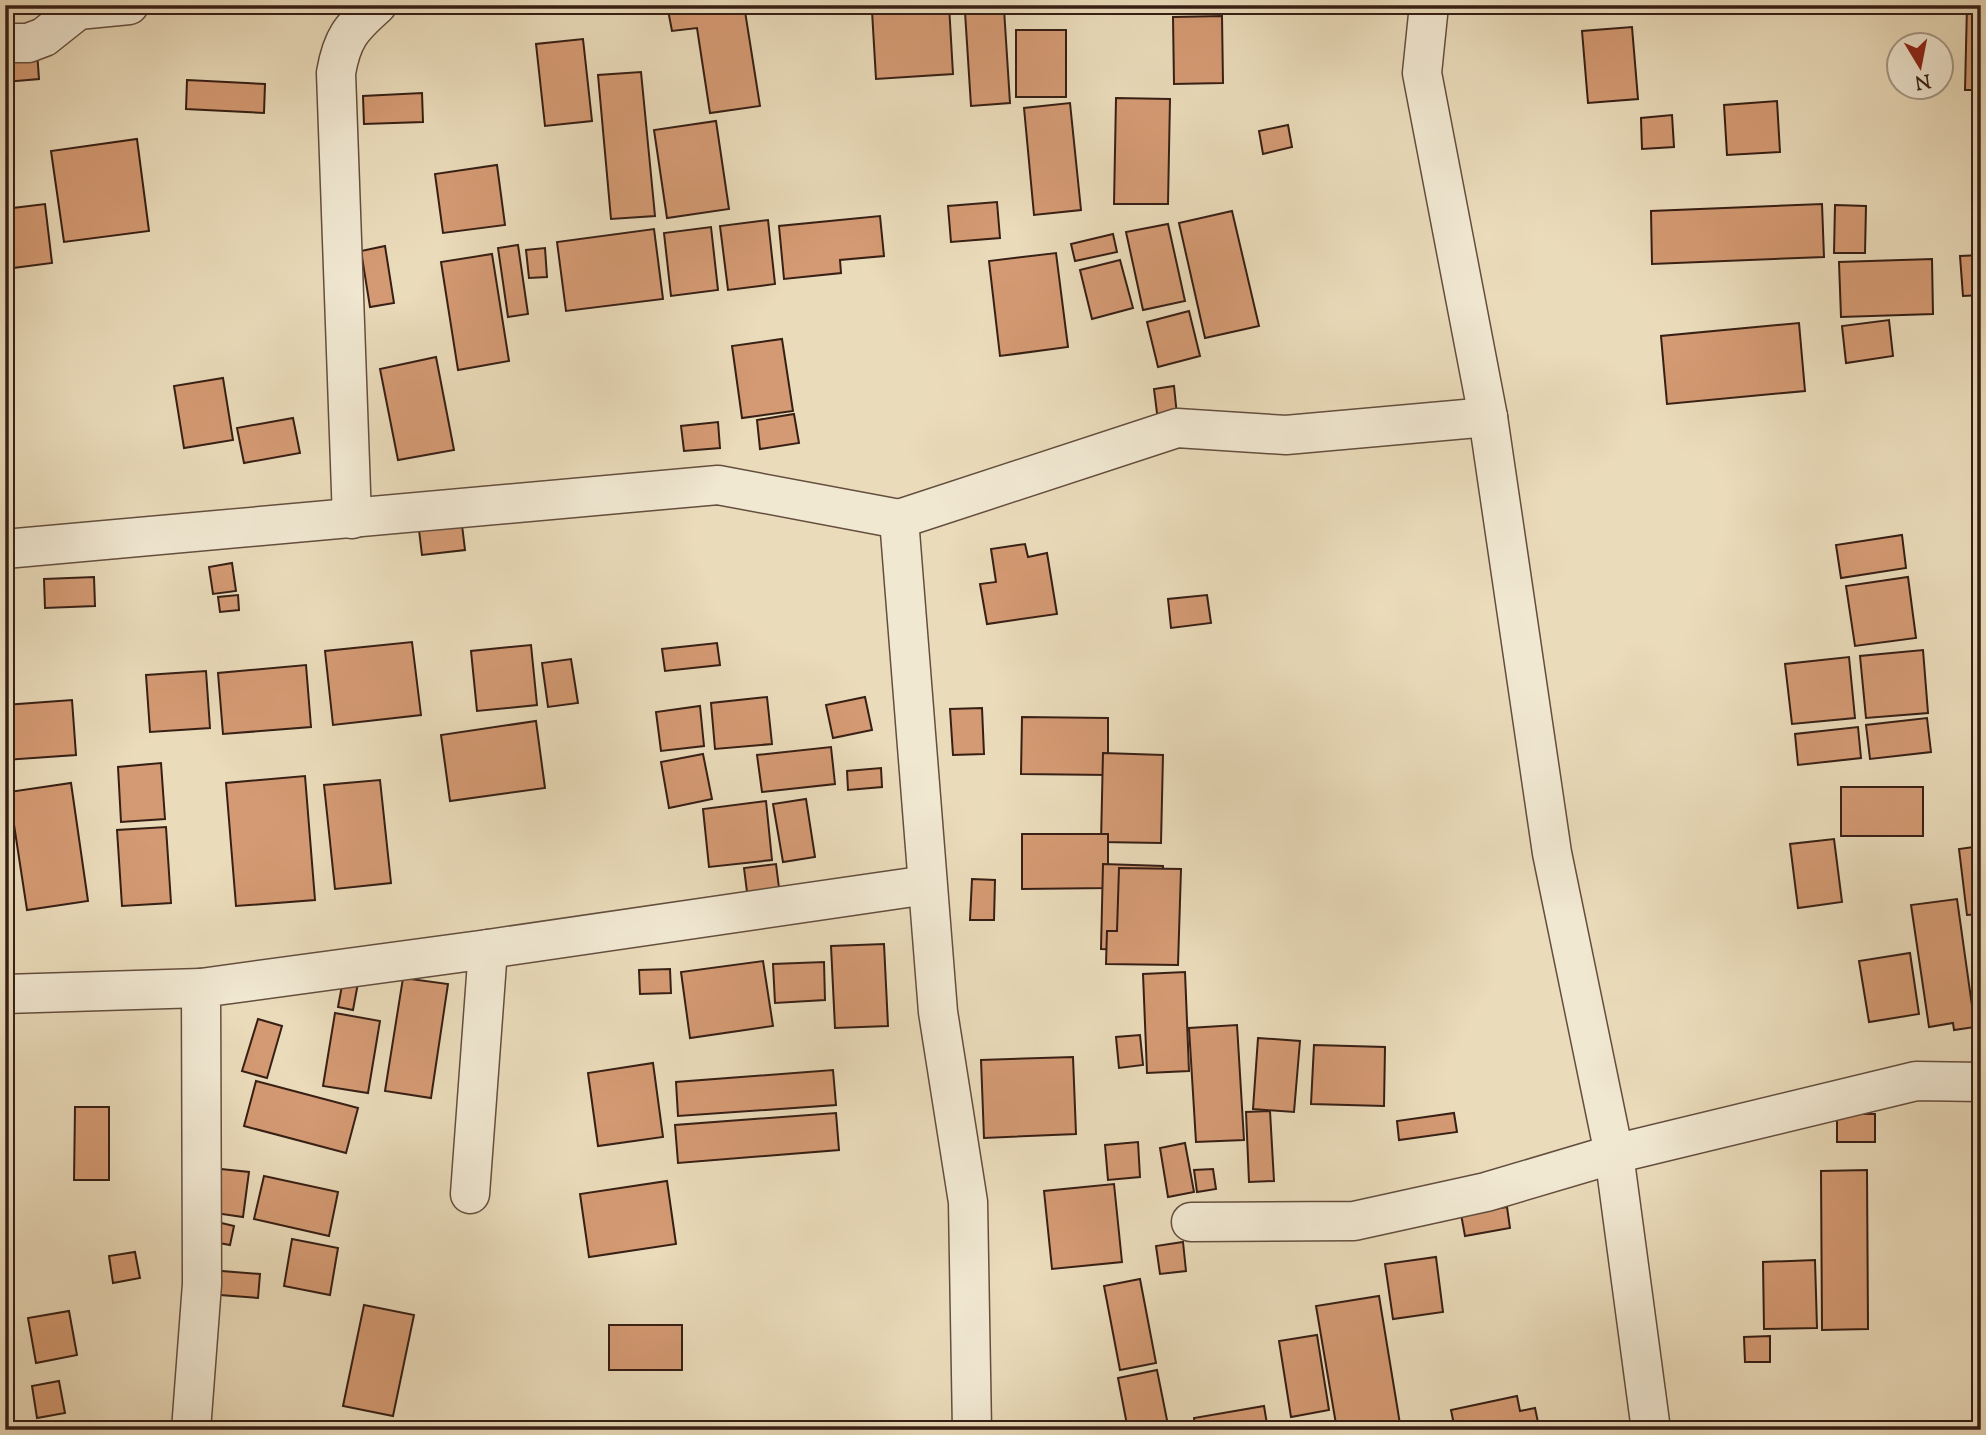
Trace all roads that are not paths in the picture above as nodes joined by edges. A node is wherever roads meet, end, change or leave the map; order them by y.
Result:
1 (128, 5) edge
2 (377, 5) edge
3 (1429, 5) edge
4 (5, 43) edge
5 (1488, 417) junction
6 (352, 519) junction
7 (899, 519) junction
8 (5, 549) edge
9 (926, 885) junction
10 (488, 949) junction
11 (201, 988) junction
12 (5, 994) edge
13 (1981, 1082) edge
14 (1614, 1154) junction
15 (470, 1194) dead end
16 (1191, 1222) dead end
17 (191, 1430) edge
18 (972, 1430) edge
19 (1651, 1430) edge

1 - 4 street
2 - 6 street
3 - 5 street
5 - 7 street
5 - 14 street
6 - 7 street
6 - 8 street
7 - 9 street
9 - 10 street
9 - 18 street
10 - 11 street
10 - 15 street
11 - 12 street
11 - 17 street
13 - 14 street
14 - 16 street
14 - 19 street

